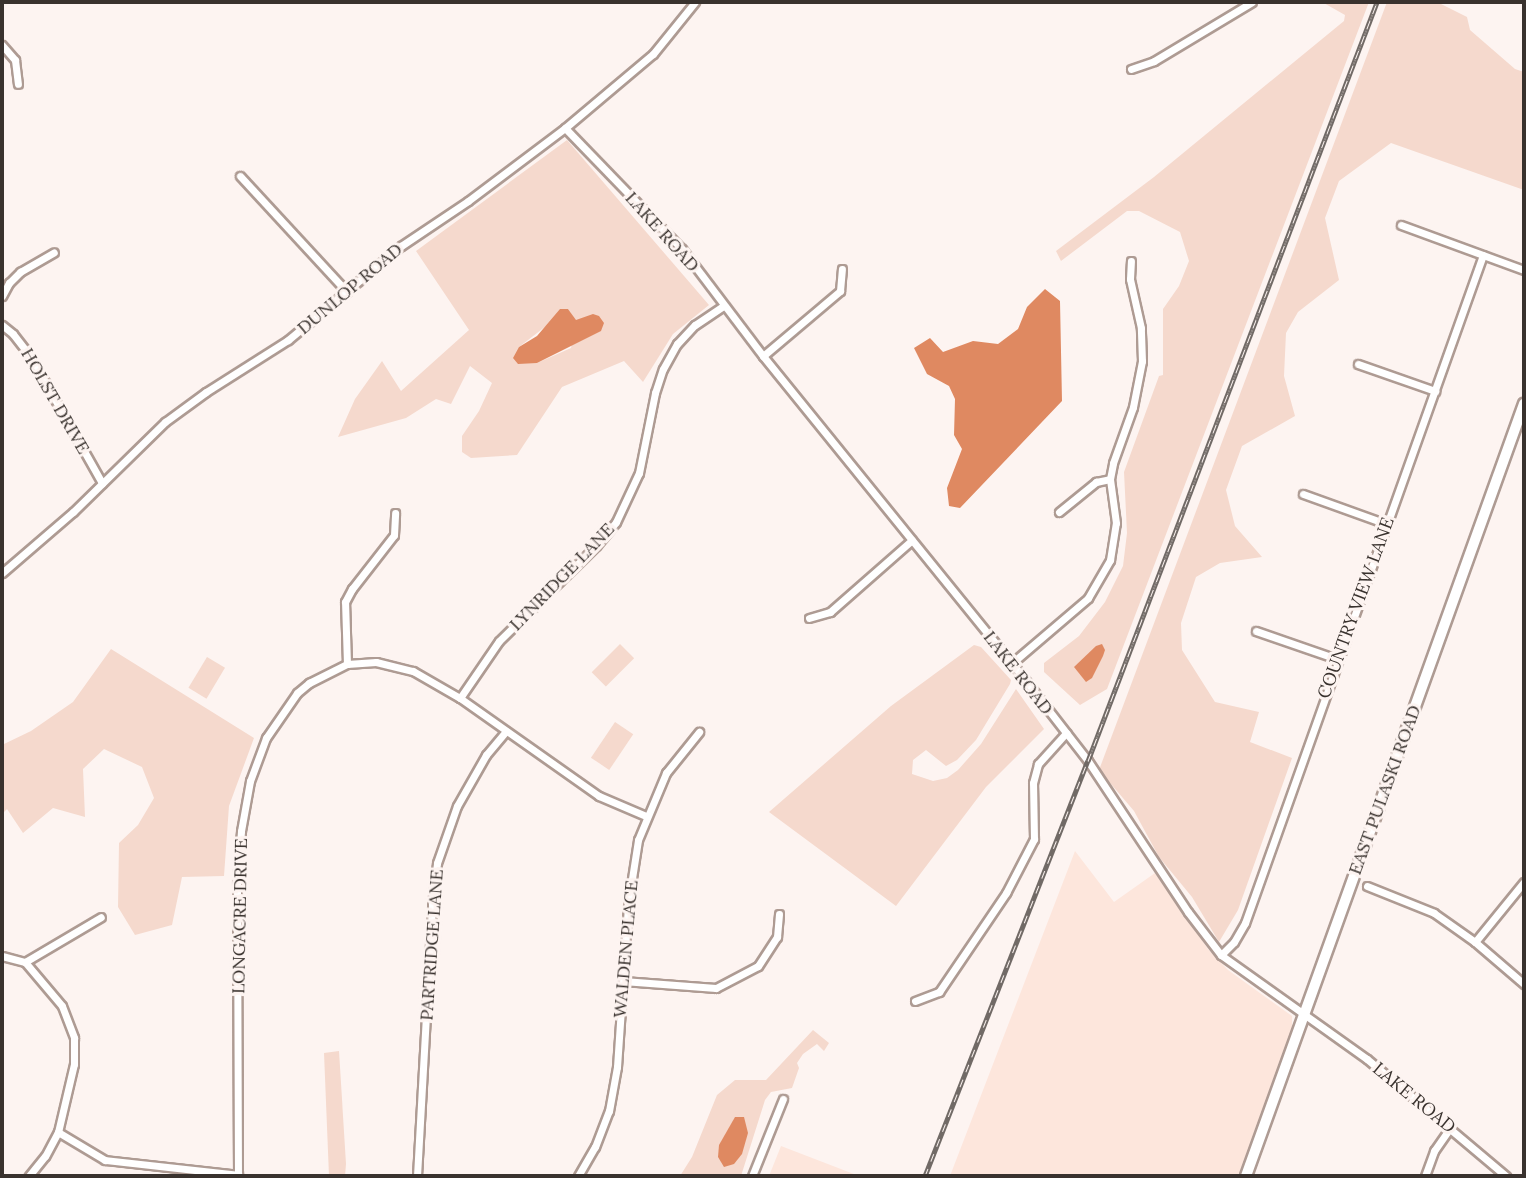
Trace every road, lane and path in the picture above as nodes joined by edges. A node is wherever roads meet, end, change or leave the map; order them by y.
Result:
1 (695, 2) edge
2 (1252, 2) edge
3 (2, 45) edge
4 (1131, 69) dead end
5 (18, 84) dead end
6 (565, 128) junction
7 (240, 176) dead end
8 (1401, 225) dead end
9 (54, 252) dead end
10 (1483, 256) junction
11 (1132, 261) dead end
12 (842, 269) dead end
13 (1524, 270) edge
14 (347, 292) junction
15 (2, 296) edge
16 (723, 306) junction
17 (2, 325) edge
18 (762, 356) junction
19 (1358, 364) dead end
20 (1435, 391) junction
21 (1524, 404) edge
22 (1110, 479) junction
23 (102, 483) junction
24 (1303, 494) dead end
25 (1059, 512) dead end
26 (395, 513) dead end
27 (1387, 524) junction
28 (912, 540) junction
29 (2, 573) edge
30 (809, 618) dead end
31 (1256, 631) dead end
32 (1337, 659) junction
33 (1012, 663) junction
34 (347, 664) junction
35 (460, 698) junction
36 (506, 731) junction
37 (699, 732) dead end
38 (1066, 733) junction
39 (646, 816) junction
40 (1524, 882) edge
41 (1367, 886) dead end
42 (779, 914) dead end
43 (101, 918) dead end
44 (1475, 942) junction
45 (1221, 955) junction
46 (2, 956) edge
47 (25, 962) junction
48 (623, 981) junction
49 (1524, 984) edge
50 (915, 1001) dead end
51 (1304, 1016) junction
52 (783, 1098) dead end
53 (1450, 1128) junction
54 (58, 1132) junction
55 (29, 1176) edge
56 (238, 1176) edge
57 (416, 1176) edge
58 (578, 1176) edge
59 (752, 1176) edge
60 (1246, 1176) edge
61 (1425, 1176) edge
62 (1506, 1176) edge

1 - 6 street, DUNLOP ROAD
2 - 4 street
3 - 5 street
6 - 14 street, DUNLOP ROAD
6 - 16 street, LAKE ROAD
7 - 14 street
8 - 10 street
9 - 15 street
10 - 13 street
10 - 20 street, COUNTRY VIEW LANE
11 - 22 street
12 - 18 street
14 - 23 street, DUNLOP ROAD
16 - 18 street, LAKE ROAD
16 - 35 street, LYNRIDGE LANE
17 - 23 street, HOLST DRIVE
18 - 28 street, LAKE ROAD
19 - 20 street
20 - 27 street, COUNTRY VIEW LANE
21 - 51 main road, EAST PULASKI ROAD
22 - 25 street
22 - 33 street
23 - 29 street, DUNLOP ROAD
24 - 27 street
26 - 34 street
27 - 32 street, COUNTRY VIEW LANE
28 - 30 street
28 - 33 street, LAKE ROAD
31 - 32 street
32 - 45 street, COUNTRY VIEW LANE
33 - 38 street, LAKE ROAD
34 - 35 street, LONGACRE DRIVE
34 - 56 street, LONGACRE DRIVE
35 - 36 street, LONGACRE DRIVE
36 - 39 street, LONGACRE DRIVE
36 - 57 street, PARTRIDGE LANE
37 - 39 street, WALDEN PLACE
38 - 45 street, LAKE ROAD
38 - 50 street
39 - 48 street, WALDEN PLACE
40 - 44 street
41 - 44 street
42 - 48 street
43 - 47 street
44 - 49 street
45 - 51 street, LAKE ROAD
46 - 47 street
47 - 54 street
48 - 58 street, WALDEN PLACE
51 - 53 street, LAKE ROAD
51 - 60 main road, EAST PULASKI ROAD
52 - 59 street
53 - 61 street
53 - 62 street, LAKE ROAD
54 - 55 street
54 - 56 street

